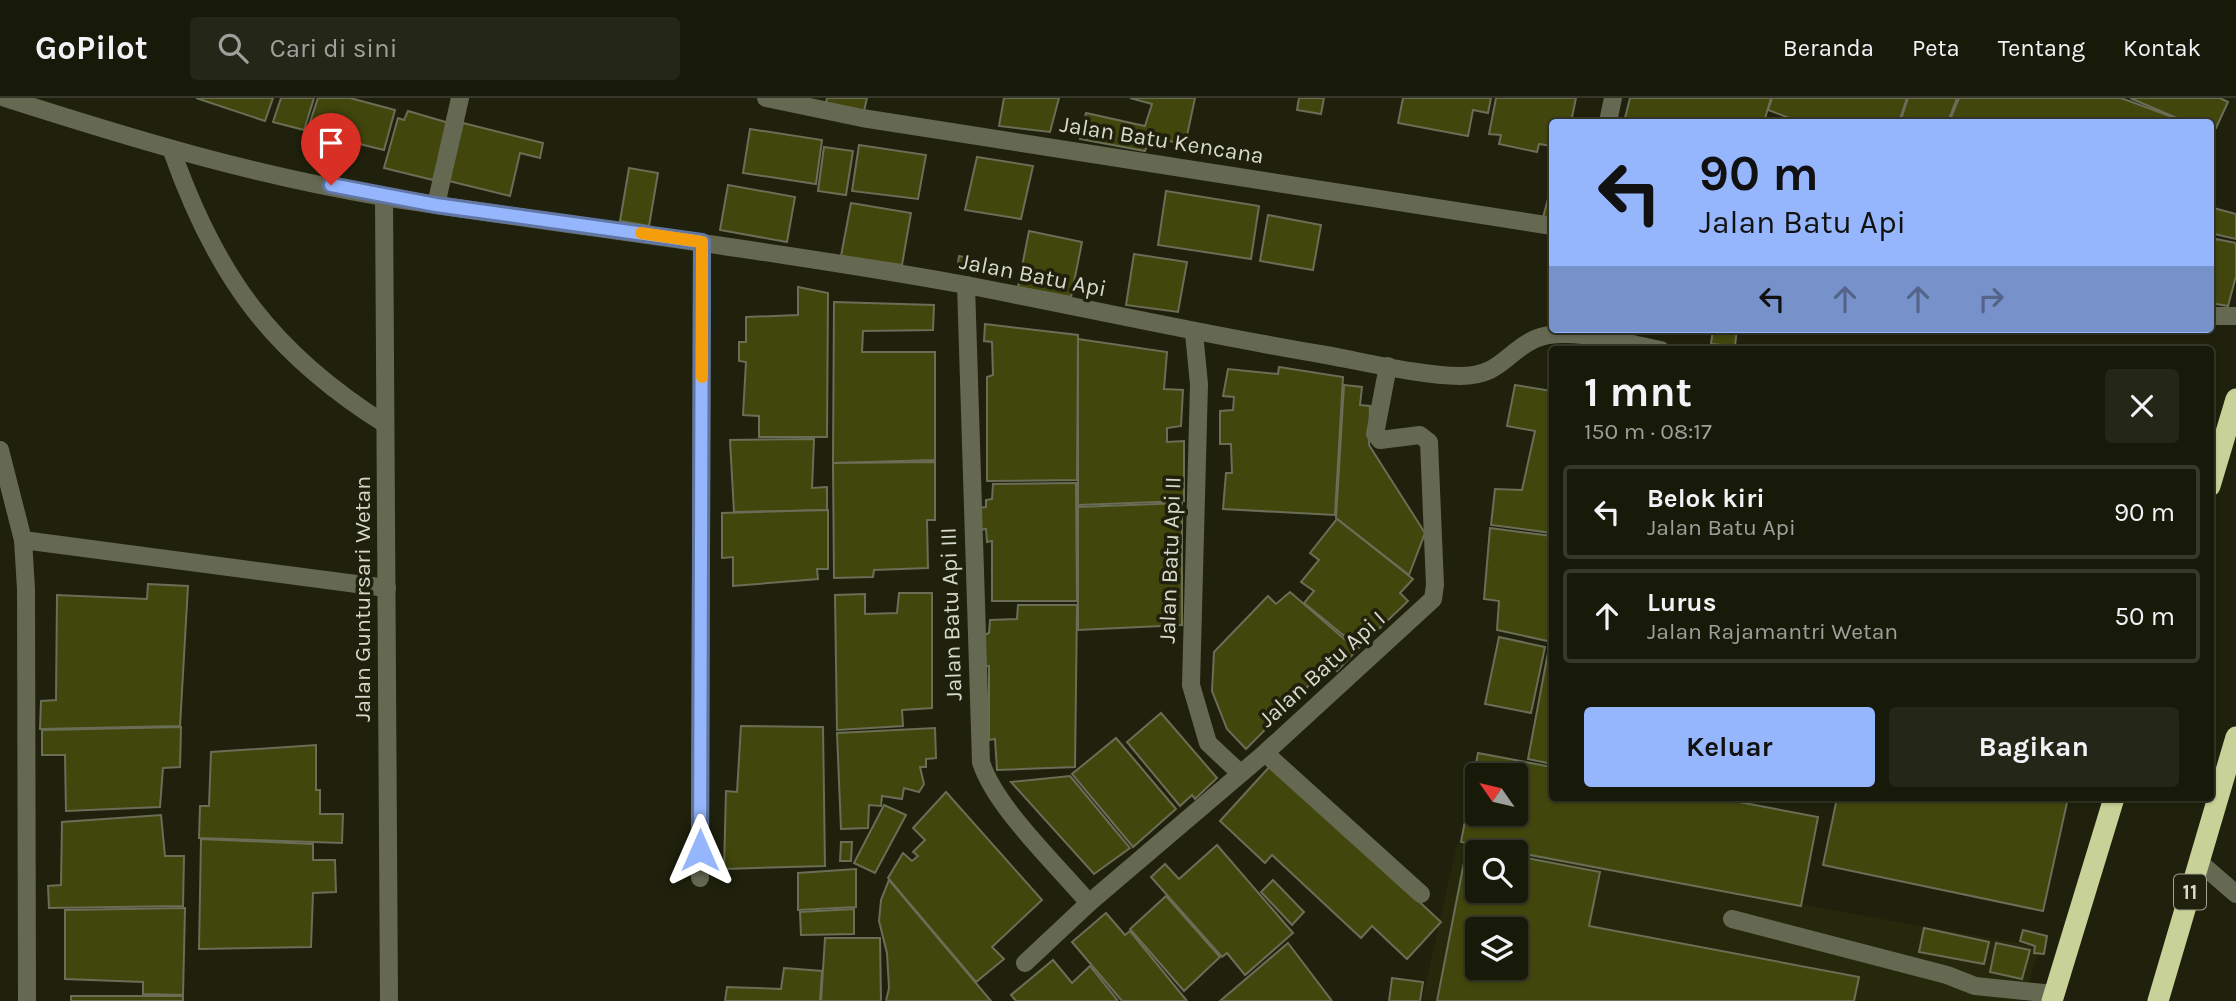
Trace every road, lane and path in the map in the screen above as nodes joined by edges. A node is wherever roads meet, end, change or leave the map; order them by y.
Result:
1 (5, 98) edge
2 (460, 98) edge
3 (766, 98) edge
4 (1614, 98) edge
5 (1609, 119) edge
6 (172, 151) junction
7 (384, 197) junction
8 (436, 205) junction
9 (1549, 226) edge
10 (702, 242) junction
11 (967, 285) junction
12 (2214, 316) edge
13 (2236, 316) edge
14 (1194, 333) junction
15 (1639, 346) edge
16 (1388, 366) junction
17 (2236, 399) edge
18 (385, 424) junction
19 (2216, 449) edge
20 (0, 450) edge
21 (23, 540) junction
22 (387, 588) junction
23 (2236, 737) edge
24 (1265, 753) junction
25 (1240, 773) junction
26 (2229, 787) edge
27 (2113, 801) edge
28 (2199, 862) junction
29 (700, 878) dead end
30 (1421, 894) dead end
31 (2236, 894) edge
32 (1089, 903) junction
33 (1732, 919) dead end
34 (1025, 963) dead end
35 (1973, 994) edge
36 (2053, 998) edge
37 (27, 1001) edge
38 (389, 1001) edge
39 (2158, 1001) edge

1 - 6 street, Jalan Batu Api
2 - 8 street
3 - 9 street, Jalan Batu Kencana
4 - 5 street
6 - 7 street, Jalan Batu Api
6 - 18 street
7 - 8 street, Jalan Batu Api
7 - 18 street, Jalan Guntursari Wetan
8 - 10 street, Jalan Batu Api
10 - 11 street, Jalan Batu Api
10 - 29 street
11 - 14 street, Jalan Batu Api
11 - 32 street, Jalan Batu Api III
12 - 13 street
14 - 16 street, Jalan Batu Api
14 - 25 street, Jalan Batu Api II
15 - 16 street, Jalan Batu Api
16 - 24 street, Jalan Batu Api I
17 - 19 highway
18 - 22 street, Jalan Guntursari Wetan
20 - 21 street
21 - 22 street
21 - 37 street
22 - 38 street, Jalan Guntursari Wetan
23 - 26 highway, 11
24 - 25 street, Jalan Batu Api I
24 - 30 street
25 - 32 street, Jalan Batu Api I
26 - 28 highway, 11
27 - 36 highway
28 - 31 street
28 - 39 highway, 11
32 - 34 street, Jalan Batu Api I
33 - 35 street
35 - 36 street

